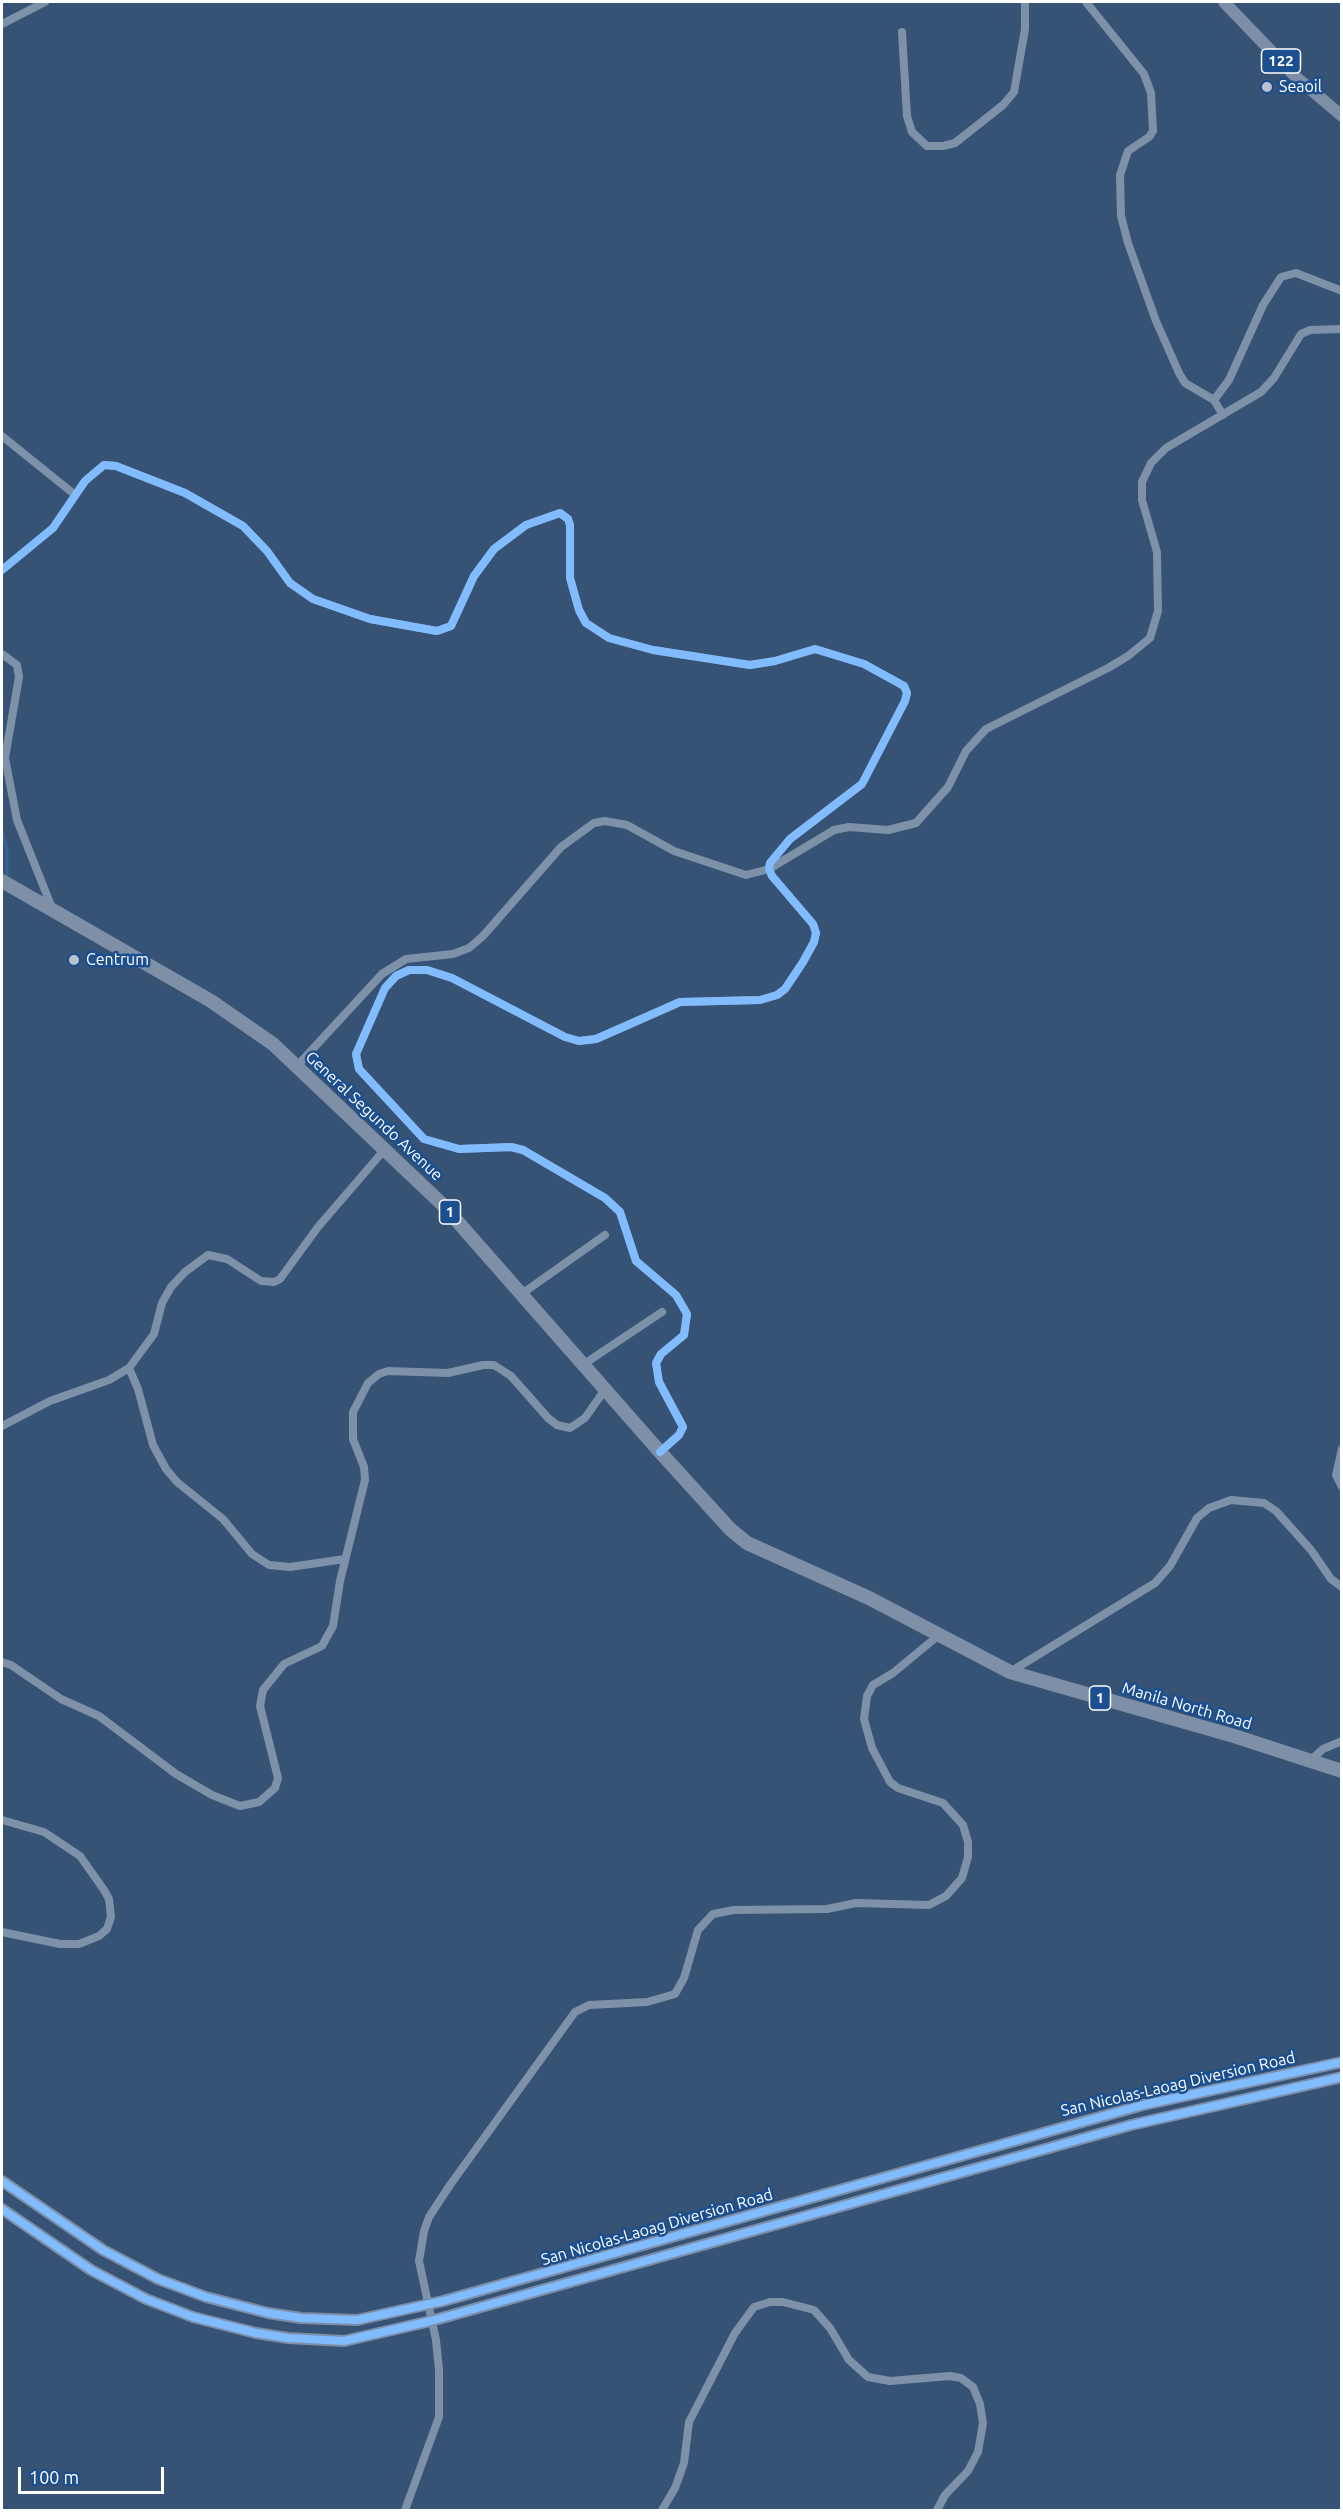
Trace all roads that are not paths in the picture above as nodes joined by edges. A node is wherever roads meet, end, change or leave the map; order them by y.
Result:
1 (45, 2) edge
2 (1025, 2) edge
3 (1086, 2) edge
4 (1224, 2) edge
5 (2, 24) edge
6 (902, 32) dead end
7 (1341, 116) edge
8 (1341, 291) edge
9 (1341, 329) edge
10 (1214, 400) junction
11 (1223, 415) junction
12 (2, 436) edge
13 (74, 494) junction
14 (2, 570) edge
15 (2, 654) edge
16 (769, 869) junction
17 (2, 881) edge
18 (53, 910) junction
19 (297, 1066) junction
20 (386, 1148) junction
21 (605, 1235) dead end
22 (523, 1293) junction
23 (662, 1312) dead end
24 (584, 1364) junction
25 (129, 1368) junction
26 (606, 1389) junction
27 (2, 1426) edge
28 (1341, 1449) edge
29 (660, 1452) junction
30 (1341, 1487) edge
31 (345, 1559) junction
32 (828, 1581) joint
33 (1341, 1587) edge
34 (939, 1635) junction
35 (2, 1662) edge
36 (1010, 1672) junction
37 (1341, 1741) edge
38 (1311, 1760) junction
39 (1341, 1771) edge
40 (2, 1820) edge
41 (2, 1932) edge
42 (1341, 2062) edge
43 (1341, 2077) edge
44 (2, 2181) edge
45 (2, 2210) edge
46 (427, 2306) junction
47 (431, 2321) junction
48 (405, 2511) edge
49 (662, 2511) edge
50 (937, 2511) edge

1 - 5 street
2 - 6 street
3 - 10 street
4 - 7 main road, 122
8 - 10 street
9 - 11 street
10 - 11 street
11 - 16 street
12 - 13 street
13 - 14 street
13 - 16 street
15 - 18 street
16 - 19 street
16 - 29 street
17 - 18 highway, General Segundo Avenue / 1
18 - 19 highway, General Segundo Avenue / 1
19 - 20 highway, General Segundo Avenue / 1
20 - 22 highway, General Segundo Avenue / 1
20 - 25 street
21 - 22 street
22 - 24 highway, General Segundo Avenue / 1
23 - 24 street
24 - 26 highway, General Segundo Avenue / 1
25 - 27 street
25 - 31 street
26 - 29 highway, General Segundo Avenue / 1
26 - 31 street
28 - 30 street
29 - 32 highway, General Segundo Avenue / 1
31 - 35 street
32 - 34 highway, Manila North Road / 1
33 - 36 street
34 - 36 highway, Manila North Road / 1
34 - 46 street
36 - 38 highway, Manila North Road / 1
37 - 38 street
38 - 39 highway, Manila North Road / 1
40 - 41 street
42 - 46 main road, San Nicolas-Laoag Diversion Road
43 - 47 main road, San Nicolas-Laoag Diversion Road
44 - 46 main road, San Nicolas-Laoag Diversion Road
45 - 47 main road, San Nicolas-Laoag Diversion Road
46 - 47 street
47 - 48 street
49 - 50 street

